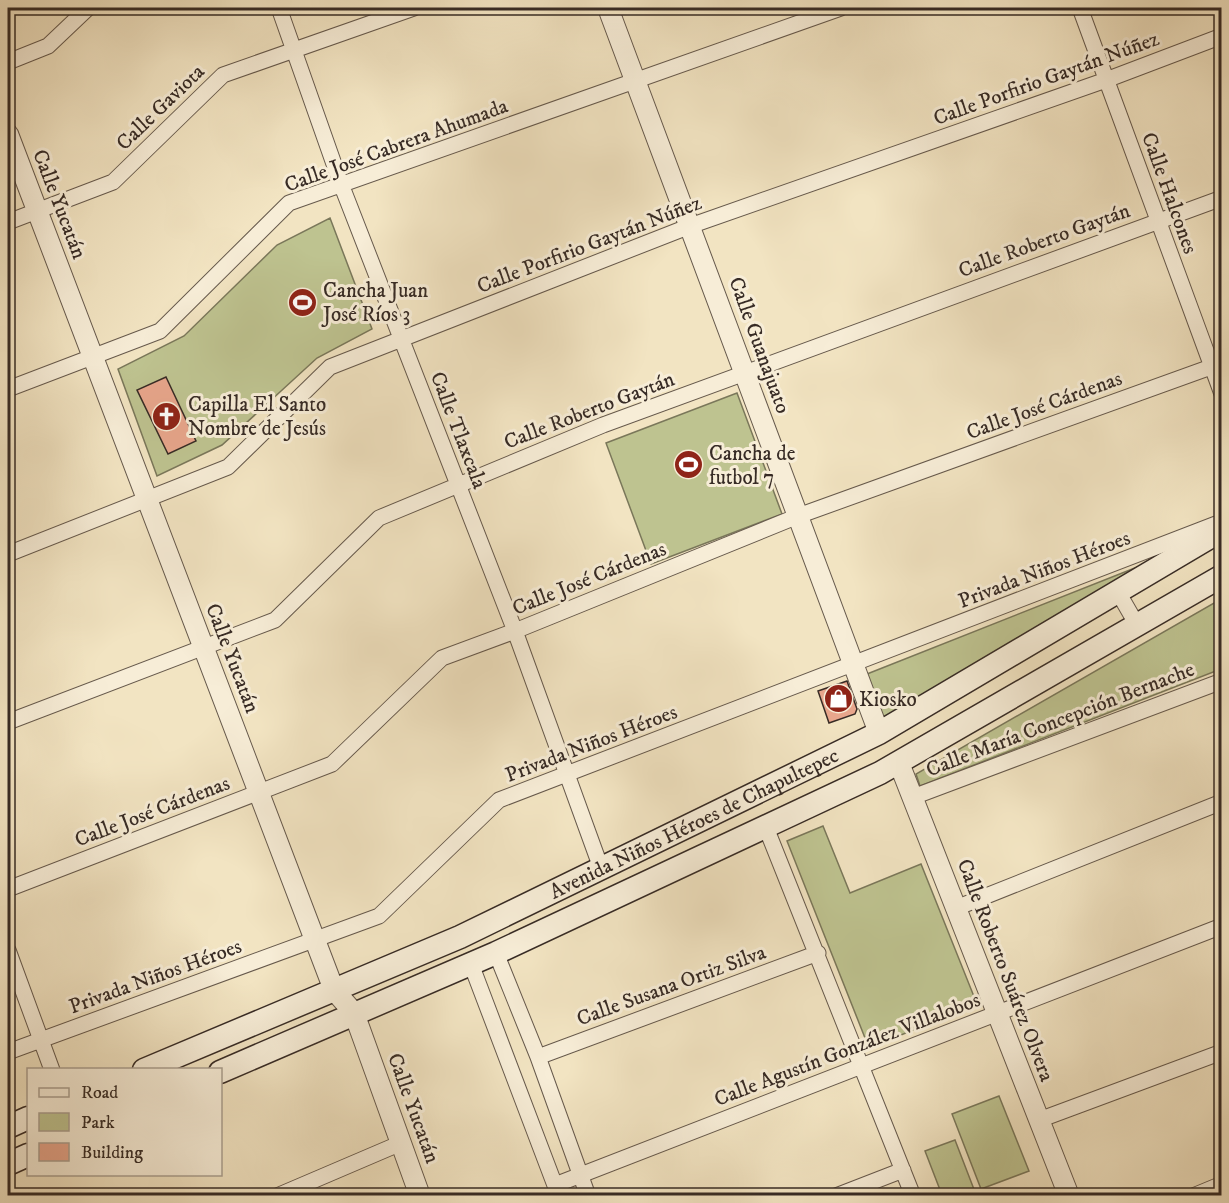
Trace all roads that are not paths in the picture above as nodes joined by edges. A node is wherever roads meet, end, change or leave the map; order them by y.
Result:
1 (88, 8) edge
2 (279, 8) edge
3 (414, 8) edge
4 (608, 8) edge
5 (841, 8) edge
6 (1080, 8) edge
7 (1221, 36) edge
8 (295, 50) junction
9 (8, 62) edge
10 (1106, 80) junction
11 (636, 81) junction
12 (8, 134) edge
13 (341, 184) junction
14 (1221, 198) edge
15 (37, 211) junction
16 (1158, 221) junction
17 (8, 222) edge
18 (690, 226) junction
19 (402, 340) junction
20 (93, 357) junction
21 (1216, 364) edge
22 (745, 372) junction
23 (8, 389) edge
24 (1221, 394) edge
25 (458, 485) junction
26 (147, 498) junction
27 (798, 516) junction
28 (1221, 522) edge
29 (1221, 530) edge
30 (8, 554) edge
31 (1221, 576) edge
32 (1118, 592) junction
33 (1137, 625) junction
34 (515, 631) junction
35 (204, 648) junction
36 (854, 666) junction
37 (1221, 681) edge
38 (8, 722) edge
39 (879, 733) junction
40 (899, 762) junction
41 (566, 775) junction
42 (259, 793) junction
43 (913, 797) junction
44 (1221, 802) edge
45 (765, 825) junction
46 (601, 868) junction
47 (8, 889) edge
48 (956, 908) junction
49 (1221, 926) edge
50 (315, 940) junction
51 (8, 950) edge
52 (496, 953) junction
53 (818, 953) junction
54 (471, 964) junction
55 (334, 990) junction
56 (354, 1013) junction
57 (997, 1013) junction
58 (41, 1040) junction
59 (8, 1052) edge
60 (1221, 1052) edge
61 (538, 1057) junction
62 (861, 1066) junction
63 (51, 1068) edge
64 (149, 1068) edge
65 (222, 1071) edge
66 (27, 1118) edge
67 (1039, 1120) junction
68 (8, 1127) edge
69 (401, 1143) junction
70 (27, 1155) edge
71 (8, 1164) edge
72 (903, 1170) junction
73 (581, 1175) junction
74 (1221, 1184) edge
75 (557, 1190) edge
76 (277, 1196) edge
77 (420, 1196) edge
78 (588, 1196) edge
79 (836, 1196) edge
80 (913, 1196) edge
81 (1069, 1196) edge
82 (1193, 1196) edge

1 - 9 street
2 - 8 street, Calle Tlaxcala
3 - 8 street, Calle Gaviota
4 - 11 street, Calle Guanajuato
5 - 11 street, Calle José Cabrera Ahumada
6 - 10 street, Calle Halcones
7 - 10 street, Calle Porfirio Gaytán Núñez
8 - 13 street, Calle Tlaxcala
8 - 15 street, Calle Gaviota
10 - 16 street, Calle Halcones
10 - 18 street, Calle Porfirio Gaytán Núñez
11 - 13 street, Calle José Cabrera Ahumada
11 - 18 street, Calle Guanajuato
12 - 15 street, Calle Yucatán
13 - 19 street, Calle Tlaxcala
13 - 20 street, Calle José Cabrera Ahumada
14 - 16 street, Calle Roberto Gaytán
15 - 17 street, Calle Gaviota
15 - 20 street, Calle Yucatán
16 - 21 street, Calle Halcones
16 - 22 street, Calle Roberto Gaytán
18 - 19 street, Calle Porfirio Gaytán Núñez
18 - 22 street, Calle Guanajuato
19 - 25 street, Calle Tlaxcala
19 - 26 street, Calle Porfirio Gaytán Núñez
20 - 23 street, Calle José Cabrera Ahumada
20 - 26 street, Calle Yucatán
21 - 24 street, Calle Halcones
21 - 27 street, Calle José Cárdenas
22 - 25 street, Calle Roberto Gaytán
22 - 27 street, Calle Guanajuato
25 - 34 street, Calle Tlaxcala
25 - 35 street, Calle Roberto Gaytán
26 - 30 street, Calle Porfirio Gaytán Núñez
26 - 35 street, Calle Yucatán
27 - 34 street, Calle José Cárdenas
27 - 36 street, Calle Guanajuato
28 - 36 street, Privada Niños Héroes
29 - 32 main road, Avenida Niños Héroes de Chapultepec
31 - 33 main road, Avenida Niños Héroes de Chapultepec
32 - 33 street
32 - 39 main road, Avenida Niños Héroes de Chapultepec
33 - 40 main road, Avenida Niños Héroes de Chapultepec
34 - 41 street, Calle Tlaxcala
34 - 42 street, Calle José Cárdenas
35 - 38 street, Calle Roberto Gaytán
35 - 42 street, Calle Yucatán
36 - 39 street, Calle Guanajuato
36 - 41 street, Privada Niños Héroes
37 - 43 street, Calle María Concepción Bernache
39 - 46 main road, Avenida Niños Héroes de Chapultepec
40 - 43 street, Calle Roberto Suárez Olvera
40 - 45 main road, Avenida Niños Héroes de Chapultepec
41 - 46 street, Calle Tlaxcala
41 - 50 street, Privada Niños Héroes
42 - 47 street, Calle José Cárdenas
42 - 50 street, Calle Yucatán
43 - 48 street, Calle Roberto Suárez Olvera
44 - 48 street
45 - 52 main road, Avenida Niños Héroes de Chapultepec
45 - 53 street
46 - 55 main road, Avenida Niños Héroes de Chapultepec
48 - 57 street, Calle Roberto Suárez Olvera
49 - 57 street, Calle Agustín González Villalobos
50 - 55 street, Calle Yucatán
50 - 58 street, Privada Niños Héroes
51 - 58 street
52 - 54 main road, Avenida Niños Héroes de Chapultepec
52 - 61 street
53 - 61 street, Calle Susana Ortiz Silva
53 - 62 street
54 - 56 main road, Avenida Niños Héroes de Chapultepec
54 - 75 street
55 - 56 street, Calle Yucatán
55 - 64 main road, Avenida Niños Héroes de Chapultepec
56 - 65 main road, Avenida Niños Héroes de Chapultepec
56 - 69 street, Calle Yucatán
57 - 62 street, Calle Agustín González Villalobos
57 - 67 street, Calle Roberto Suárez Olvera
58 - 59 street, Privada Niños Héroes
58 - 63 street
60 - 67 street
61 - 73 street
62 - 72 street
62 - 73 street, Calle Agustín González Villalobos
66 - 68 main road
67 - 81 street, Calle Roberto Suárez Olvera
69 - 76 street
69 - 77 street, Calle Yucatán
70 - 71 main road
72 - 79 street
72 - 80 street
73 - 75 street, Calle Agustín González Villalobos
73 - 78 street
74 - 82 street

